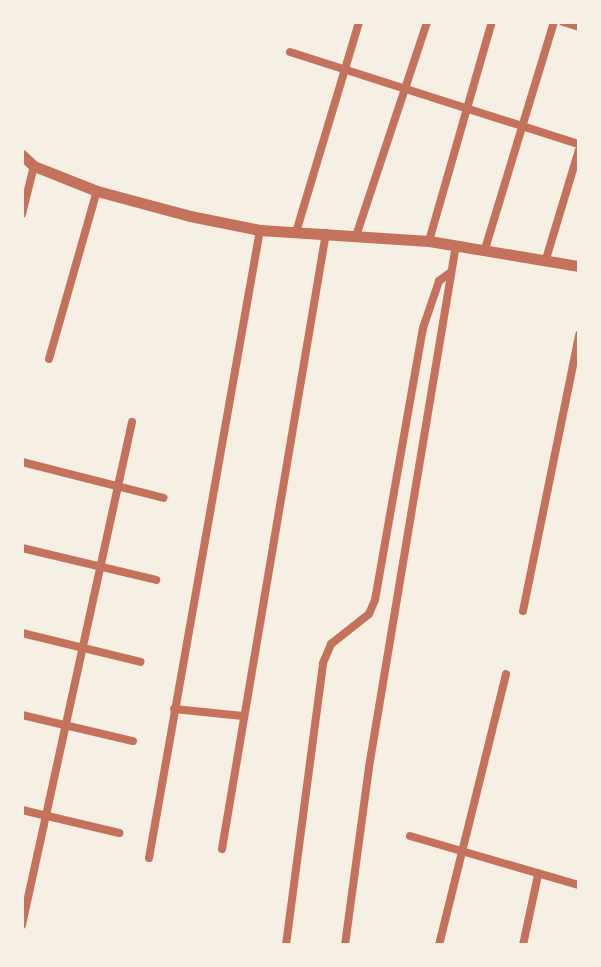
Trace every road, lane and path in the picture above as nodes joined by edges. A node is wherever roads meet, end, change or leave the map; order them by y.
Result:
1 (359, 22) edge
2 (427, 22) edge
3 (492, 22) edge
4 (554, 22) edge
5 (563, 22) edge
6 (579, 27) edge
7 (290, 52) dead end
8 (342, 71) junction
9 (403, 89) junction
10 (466, 109) junction
11 (522, 127) junction
12 (579, 144) edge
13 (579, 150) edge
14 (22, 155) edge
15 (34, 166) junction
16 (97, 191) junction
17 (22, 214) edge
18 (297, 229) junction
19 (260, 230) junction
20 (326, 233) junction
21 (357, 233) junction
22 (429, 241) junction
23 (456, 245) junction
24 (485, 249) junction
25 (546, 259) junction
26 (579, 266) edge
27 (451, 272) junction
28 (579, 335) edge
29 (49, 359) dead end
30 (132, 422) dead end
31 (22, 462) edge
32 (118, 486) junction
33 (164, 498) dead end
34 (395, 499) junction
35 (411, 502) junction
36 (22, 548) edge
37 (101, 567) junction
38 (156, 580) dead end
39 (523, 611) dead end
40 (22, 633) edge
41 (83, 648) junction
42 (141, 662) dead end
43 (506, 674) dead end
44 (174, 709) junction
45 (22, 715) edge
46 (243, 716) junction
47 (67, 725) junction
48 (133, 741) dead end
49 (22, 810) edge
50 (48, 817) junction
51 (119, 833) dead end
52 (410, 836) dead end
53 (222, 849) dead end
54 (464, 849) junction
55 (149, 858) dead end
56 (538, 875) junction
57 (579, 885) edge
58 (22, 925) edge
59 (286, 945) edge
60 (345, 945) edge
61 (439, 945) edge
62 (523, 945) edge

1 - 8 street
2 - 9 street
3 - 10 street
4 - 11 street
5 - 6 street
7 - 8 street
8 - 9 street
8 - 18 street
9 - 10 street
9 - 21 street
10 - 11 street
10 - 22 street
11 - 12 street
11 - 24 street
13 - 25 street
14 - 15 street
15 - 16 street
15 - 17 street
16 - 19 street
16 - 29 street
18 - 19 street
18 - 20 street
19 - 44 street
20 - 21 street
20 - 46 street
21 - 22 street
22 - 23 street
23 - 24 street
23 - 27 street
24 - 25 street
25 - 26 street
27 - 34 street
27 - 35 street
28 - 39 street
30 - 32 street
31 - 32 street
32 - 33 street
32 - 37 street
34 - 35 street
34 - 59 street
35 - 60 street
36 - 37 street
37 - 38 street
37 - 41 street
40 - 41 street
41 - 42 street
41 - 47 street
43 - 54 street
44 - 46 street
44 - 55 street
45 - 47 street
46 - 53 street
47 - 48 street
47 - 50 street
49 - 50 street
50 - 51 street
50 - 58 street
52 - 54 street
54 - 56 street
54 - 61 street
56 - 57 street
56 - 62 street

